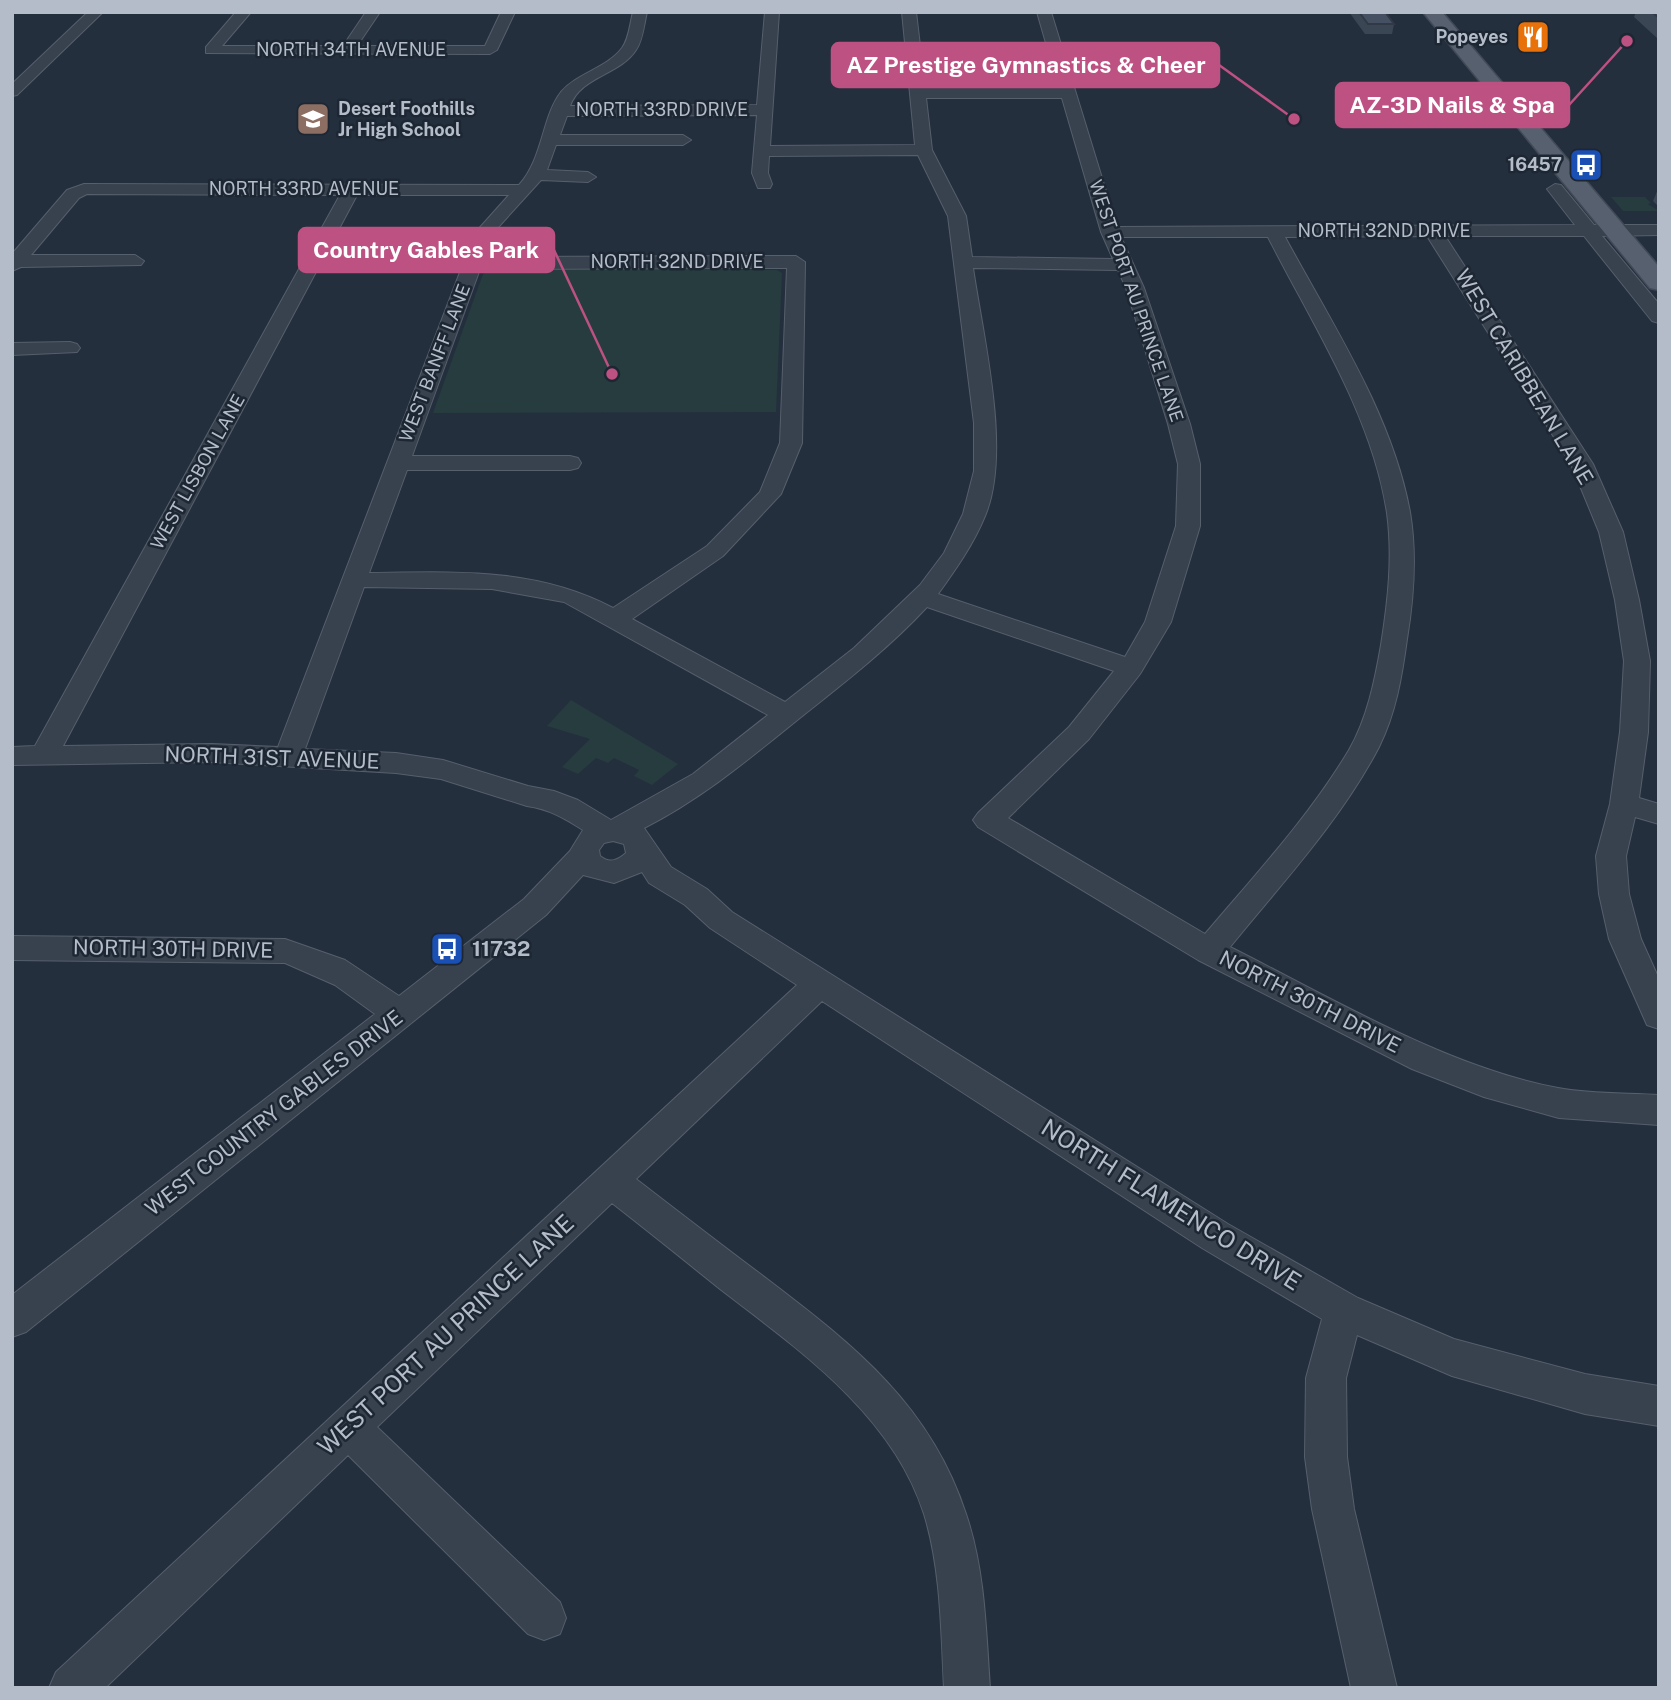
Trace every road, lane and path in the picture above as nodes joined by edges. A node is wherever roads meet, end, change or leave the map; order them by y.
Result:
1 (96, 12) edge
2 (244, 12) edge
3 (373, 12) edge
4 (508, 12) edge
5 (640, 12) edge
6 (772, 12) edge
7 (909, 12) edge
8 (1044, 12) edge
9 (1432, 12) edge
10 (347, 50) junction
11 (12, 92) edge
12 (917, 93) junction
13 (1067, 93) junction
14 (764, 110) junction
15 (560, 111) junction
16 (551, 140) junction
17 (683, 140) dead end
18 (924, 150) junction
19 (762, 151) junction
20 (537, 175) junction
21 (588, 177) dead end
22 (764, 184) dead end
23 (352, 189) junction
24 (1555, 189) dead end
25 (524, 190) junction
26 (1652, 230) edge
27 (1433, 231) junction
28 (1587, 231) junction
29 (1614, 231) junction
30 (1110, 232) junction
31 (1274, 232) junction
32 (1659, 245) edge
33 (135, 261) dead end
34 (962, 262) junction
35 (14, 263) edge
36 (474, 263) junction
37 (1123, 265) junction
38 (1659, 283) edge
39 (1659, 317) edge
40 (70, 348) dead end
41 (12, 349) edge
42 (397, 463) junction
43 (570, 463) dead end
44 (354, 580) junction
45 (922, 597) junction
46 (614, 619) junction
47 (1648, 663) edge
48 (1130, 668) junction
49 (787, 714) junction
50 (12, 756) edge
51 (44, 756) junction
52 (288, 757) junction
53 (527, 796) joint
54 (1624, 804) junction
55 (1659, 814) edge
56 (988, 820) joint
57 (612, 843) junction
58 (613, 872) junction
59 (535, 907) junction
60 (721, 920) junction
61 (12, 948) edge
62 (1209, 951) junction
63 (820, 983) junction
64 (399, 1014) junction
65 (1659, 1016) edge
66 (1659, 1110) edge
67 (610, 1180) junction
68 (1344, 1311) junction
69 (12, 1319) edge
70 (1659, 1406) edge
71 (348, 1427) junction
72 (544, 1618) dead end
73 (72, 1688) edge
74 (967, 1688) edge
75 (1374, 1688) edge

1 - 11 street
2 - 10 street, NORTH 34TH AVENUE
3 - 10 street
4 - 10 street, NORTH 34TH AVENUE
5 - 15 street, WEST BANFF LANE
6 - 14 street
7 - 12 street, WEST COUNTRY GABLES DRIVE
8 - 13 street, WEST PORT AU PRINCE LANE
9 - 29 main road
12 - 13 street
12 - 18 street, WEST COUNTRY GABLES DRIVE
13 - 30 street, WEST PORT AU PRINCE LANE
14 - 15 street, NORTH 33RD DRIVE
14 - 19 street
15 - 16 street, WEST BANFF LANE
16 - 17 street
16 - 20 street, WEST BANFF LANE
18 - 19 street
18 - 34 street, WEST COUNTRY GABLES DRIVE
19 - 22 street
20 - 21 street
20 - 25 street, WEST BANFF LANE
23 - 25 street, NORTH 33RD AVENUE
23 - 35 street, NORTH 33RD AVENUE
23 - 51 street, WEST LISBON LANE
24 - 28 street
25 - 36 street, WEST BANFF LANE
26 - 29 street, NORTH 32ND DRIVE
26 - 32 street
27 - 28 street, NORTH 32ND DRIVE
27 - 31 street, NORTH 32ND DRIVE
27 - 47 street, WEST CARIBBEAN LANE
28 - 29 street, NORTH 32ND DRIVE
28 - 39 street
29 - 38 main road
30 - 31 street, NORTH 32ND DRIVE
30 - 37 street, WEST PORT AU PRINCE LANE
31 - 62 street
33 - 35 street
34 - 37 street
34 - 45 street, WEST COUNTRY GABLES DRIVE
36 - 42 street, WEST BANFF LANE
36 - 46 street, NORTH 32ND DRIVE
37 - 48 street, WEST PORT AU PRINCE LANE
40 - 41 street
42 - 43 street
42 - 44 street, WEST BANFF LANE
44 - 46 street
44 - 52 street, WEST BANFF LANE
45 - 48 street
45 - 49 street, WEST COUNTRY GABLES DRIVE
46 - 49 street
47 - 54 street, WEST CARIBBEAN LANE
48 - 56 street, WEST PORT AU PRINCE LANE
49 - 57 street, WEST COUNTRY GABLES DRIVE
50 - 51 street, NORTH 31ST AVENUE
51 - 52 street, NORTH 31ST AVENUE
52 - 53 street, NORTH 31ST AVENUE
53 - 57 street, NORTH FLAMENCO DRIVE
54 - 55 street
54 - 65 street, WEST CARIBBEAN LANE
56 - 62 street, NORTH 30TH DRIVE
57 - 58 street
57 - 58 street, NORTH FLAMENCO DRIVE
57 - 59 street, WEST COUNTRY GABLES DRIVE
57 - 60 street, NORTH FLAMENCO DRIVE
58 - 59 street, WEST COUNTRY GABLES DRIVE
58 - 60 street, NORTH FLAMENCO DRIVE
59 - 64 street, WEST COUNTRY GABLES DRIVE
60 - 63 street, NORTH FLAMENCO DRIVE
61 - 64 street, NORTH 30TH DRIVE
62 - 66 street, NORTH 30TH DRIVE
63 - 67 street, WEST PORT AU PRINCE LANE
63 - 68 street, NORTH FLAMENCO DRIVE
64 - 69 street, WEST COUNTRY GABLES DRIVE
67 - 71 street, WEST PORT AU PRINCE LANE
67 - 74 street
68 - 70 street, NORTH FLAMENCO DRIVE
68 - 75 street
71 - 72 street
71 - 73 street, WEST PORT AU PRINCE LANE

